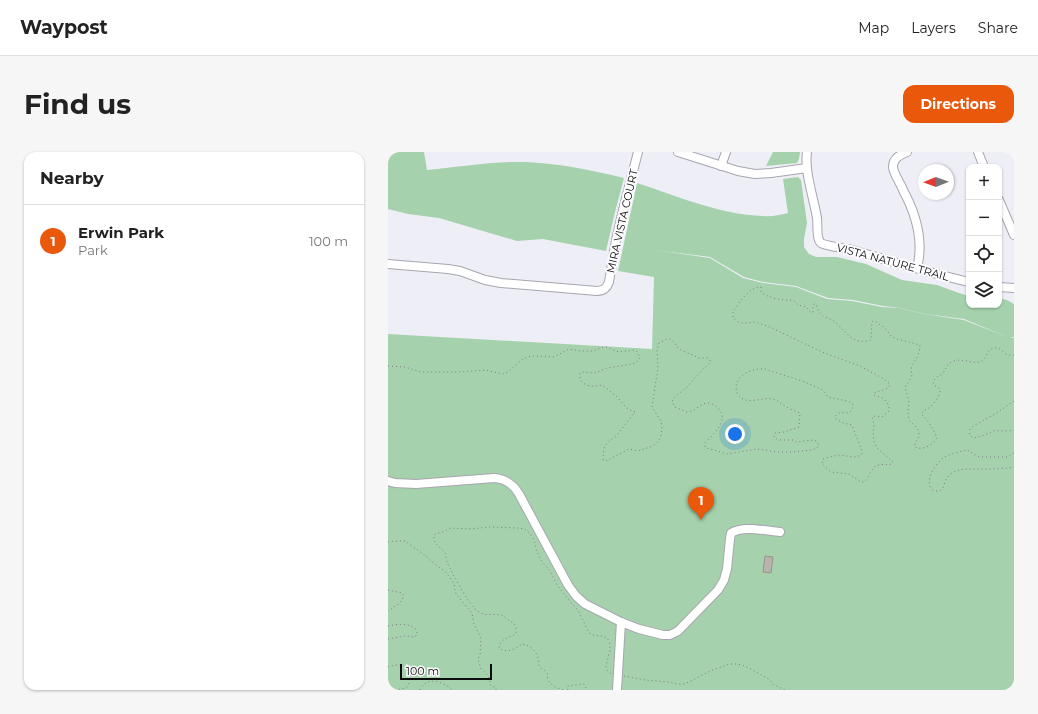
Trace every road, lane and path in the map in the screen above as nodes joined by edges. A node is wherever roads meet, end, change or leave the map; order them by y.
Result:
1 (638, 152) edge
2 (678, 152) edge
3 (726, 152) edge
4 (807, 152) edge
5 (907, 152) edge
6 (978, 152) edge
7 (983, 164) edge
8 (721, 166) junction
9 (807, 168) junction
10 (1002, 207) edge
11 (1014, 235) edge
12 (388, 264) edge
13 (917, 268) junction
14 (966, 281) edge
15 (1002, 287) edge
16 (1014, 288) edge
17 (1014, 355) edge
18 (388, 366) edge
19 (1014, 401) edge
20 (1014, 430) edge
21 (1014, 453) edge
22 (1014, 467) edge
23 (388, 480) edge
24 (780, 532) dead end
25 (388, 542) edge
26 (388, 590) edge
27 (388, 611) edge
28 (621, 622) junction
29 (388, 626) edge
30 (388, 639) edge
31 (388, 667) edge
32 (618, 676) junction
33 (397, 690) edge
34 (420, 690) edge
35 (453, 690) edge
36 (496, 690) edge
37 (562, 690) edge
38 (568, 690) edge
39 (587, 690) edge
40 (617, 690) edge
41 (785, 690) edge

1 - 12 street, MIRA VISTA COURT
2 - 8 street
3 - 8 street
4 - 9 street
5 - 13 street
6 - 7 street
8 - 9 street
9 - 13 street, VISTA NATURE TRAIL
10 - 11 street
13 - 14 street, VISTA NATURE TRAIL
15 - 16 street
17 - 18 path
19 - 20 path
21 - 22 path
23 - 28 street
24 - 28 street
25 - 36 path
26 - 27 path
28 - 32 street
29 - 30 path
31 - 33 path
32 - 37 path
32 - 40 street
32 - 41 path
34 - 35 path
38 - 39 path

